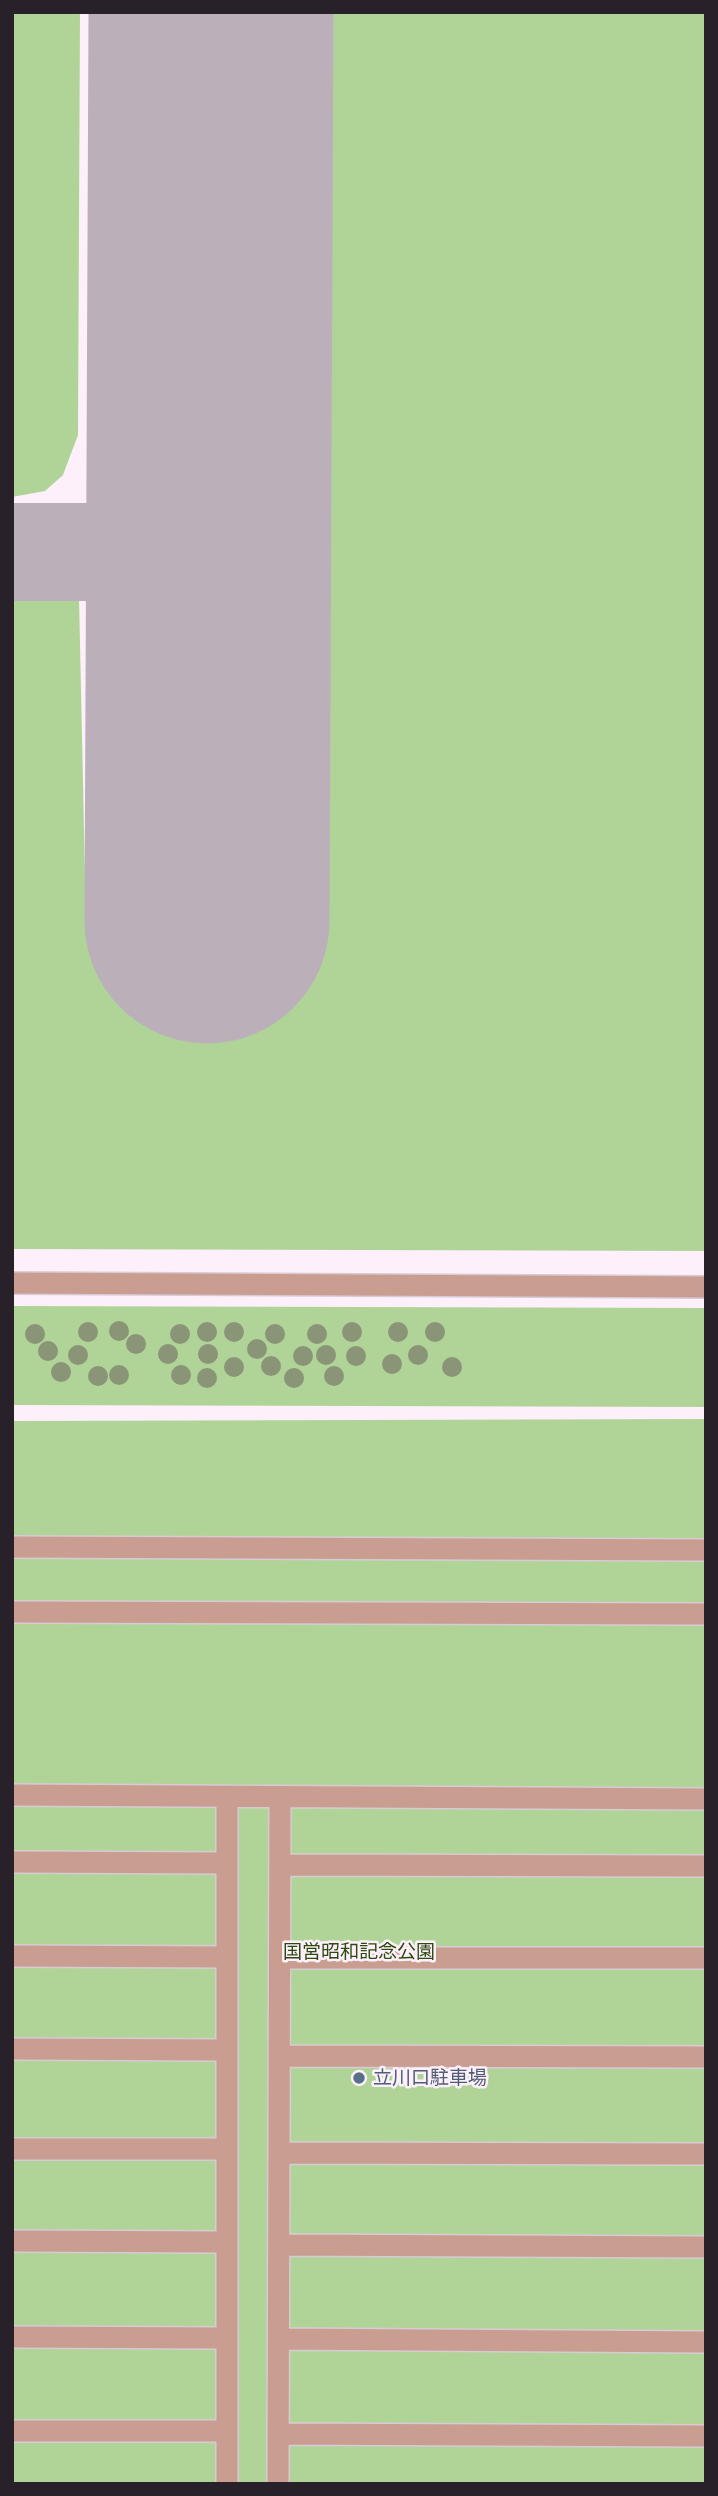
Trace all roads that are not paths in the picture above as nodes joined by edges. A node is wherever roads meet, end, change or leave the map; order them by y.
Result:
1 (12, 1283) edge
2 (706, 1287) edge
3 (12, 1546) edge
4 (706, 1550) edge
5 (12, 1612) edge
6 (706, 1614) edge
7 (12, 1795) edge
8 (227, 1796) junction
9 (280, 1797) junction
10 (706, 1799) edge
11 (12, 1862) edge
12 (227, 1863) junction
13 (280, 1865) junction
14 (706, 1866) edge
15 (12, 1956) edge
16 (227, 1957) junction
17 (280, 1958) junction
18 (706, 1958) edge
19 (12, 2049) edge
20 (227, 2050) junction
21 (279, 2056) junction
22 (706, 2057) edge
23 (12, 2149) edge
24 (227, 2149) junction
25 (279, 2153) junction
26 (706, 2154) edge
27 (12, 2241) edge
28 (227, 2242) junction
29 (279, 2245) junction
30 (706, 2247) edge
31 (12, 2337) edge
32 (227, 2337) junction
33 (279, 2339) junction
34 (706, 2342) edge
35 (12, 2431) edge
36 (227, 2431) junction
37 (279, 2434) junction
38 (706, 2436) edge
39 (227, 2484) edge
40 (278, 2484) edge

1 - 2 lane
3 - 4 lane
5 - 6 lane
7 - 8 lane
8 - 9 lane
8 - 12 lane
9 - 10 lane
9 - 13 lane
11 - 12 lane
12 - 16 lane
13 - 14 lane
13 - 17 lane
15 - 16 lane
16 - 20 lane
17 - 18 lane
17 - 21 lane
19 - 20 lane
20 - 24 lane
21 - 22 lane
21 - 25 lane
23 - 24 lane
24 - 28 lane
25 - 26 lane
25 - 29 lane
27 - 28 lane
28 - 32 lane
29 - 30 lane
29 - 33 lane
31 - 32 lane
32 - 36 lane
33 - 34 lane
33 - 37 lane
35 - 36 lane
36 - 39 lane
37 - 38 lane
37 - 40 lane

